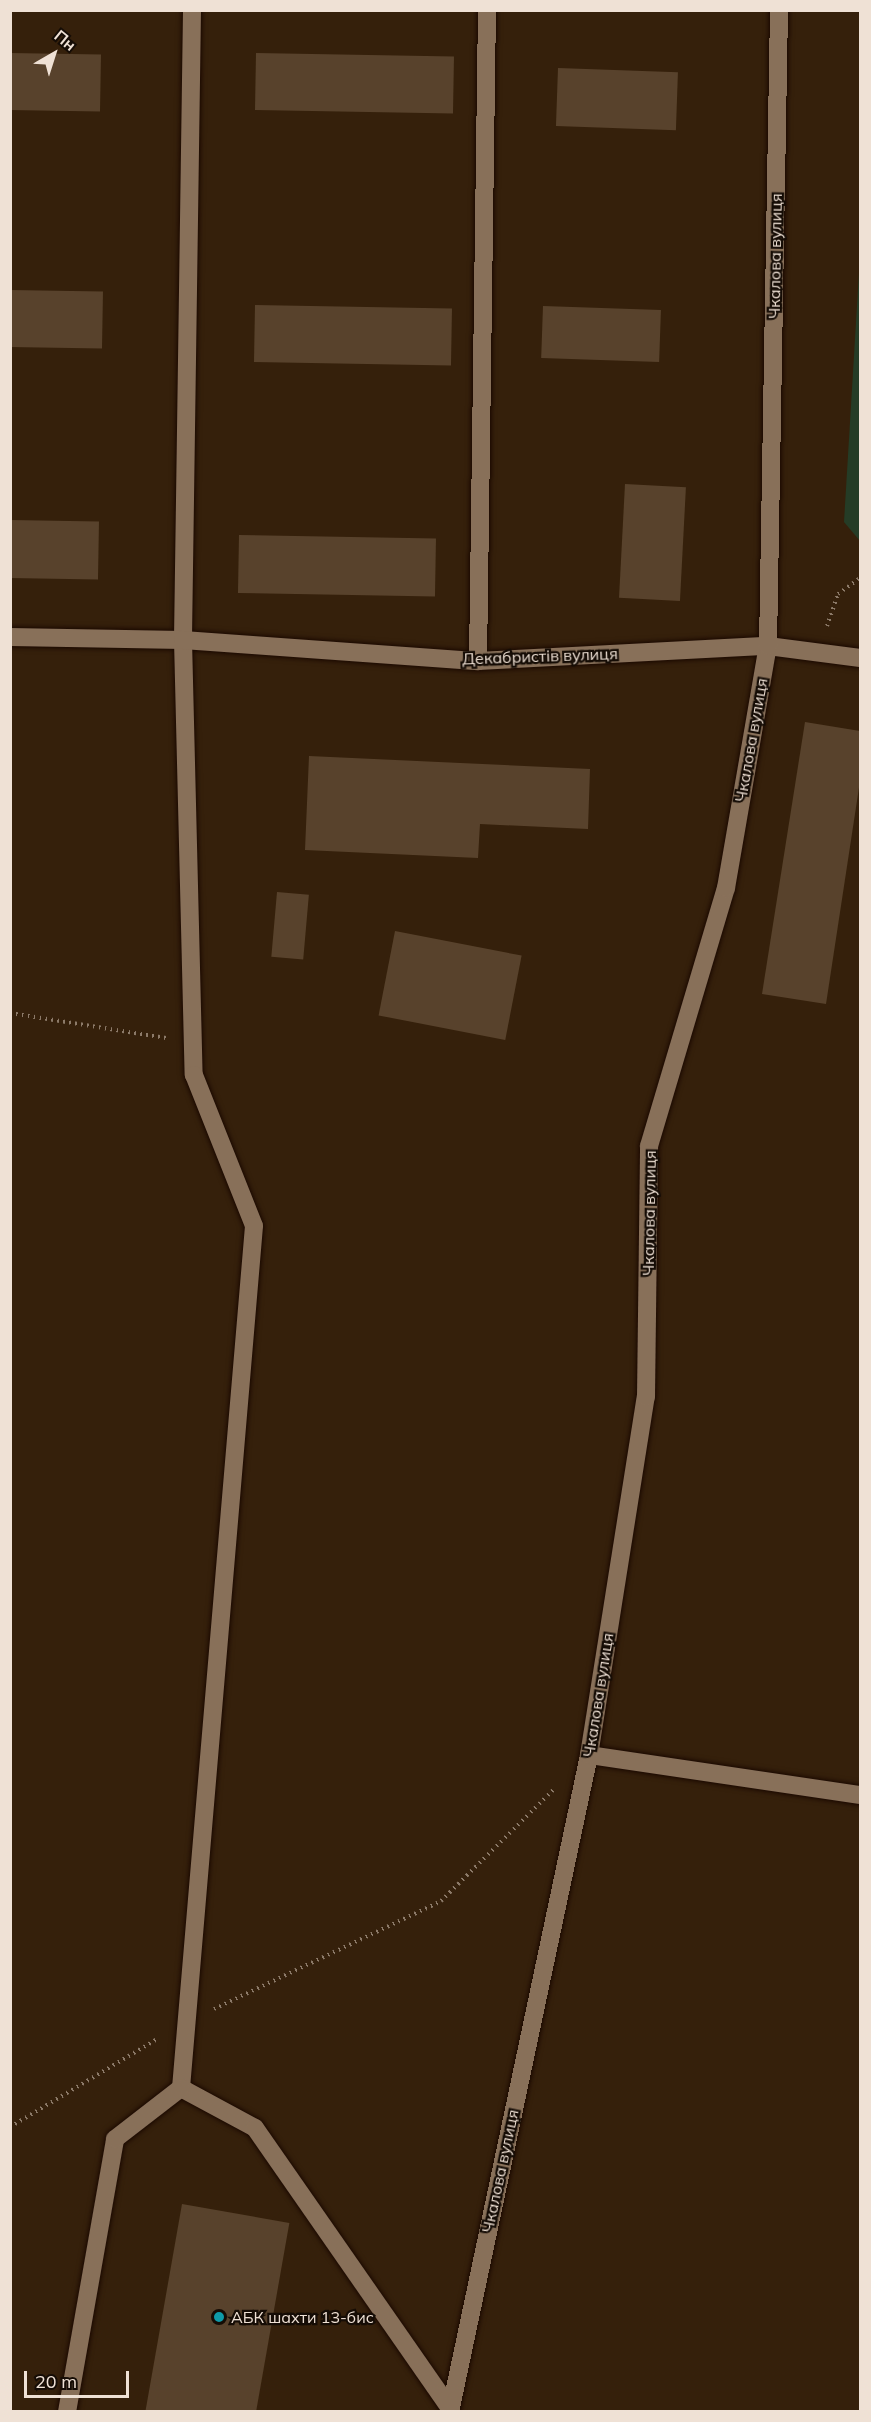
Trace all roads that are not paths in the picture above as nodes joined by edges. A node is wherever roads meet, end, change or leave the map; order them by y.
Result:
1 (192, 10) edge
2 (487, 10) edge
3 (779, 10) edge
4 (10, 638) edge
5 (183, 640) junction
6 (768, 646) junction
7 (861, 658) edge
8 (478, 661) junction
9 (589, 1755) junction
10 (861, 1795) edge
11 (181, 2088) junction
12 (450, 2410) edge
13 (67, 2412) edge

1 - 5 street
2 - 8 street
3 - 6 street, Чкалова вулиця
4 - 5 street, Декабристів вулиця
5 - 8 street, Декабристів вулиця
5 - 11 street
6 - 7 street, Декабристів вулиця
6 - 8 street, Декабристів вулиця
6 - 9 street, Чкалова вулиця
9 - 10 street
9 - 12 street, Чкалова вулиця
11 - 12 street
11 - 13 street

